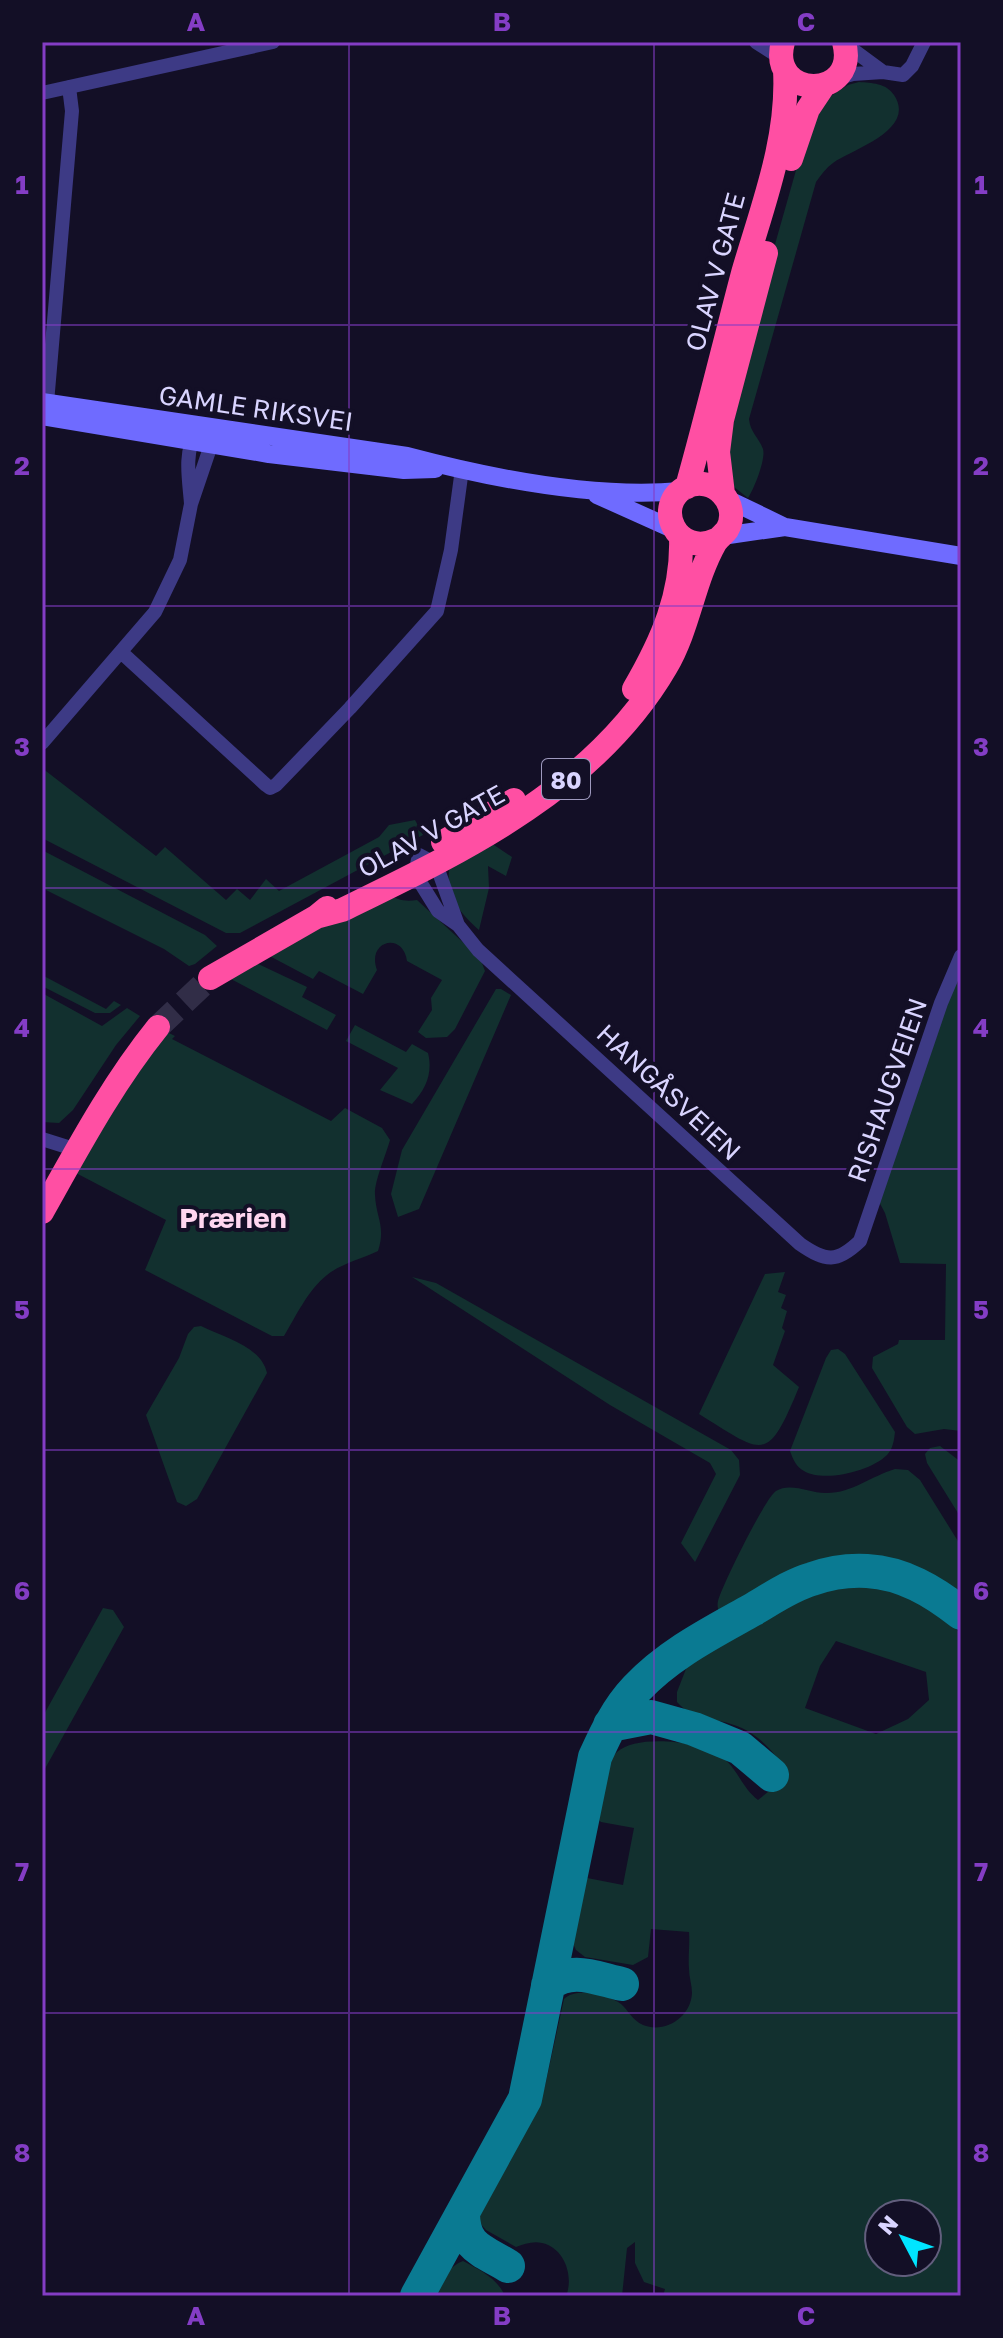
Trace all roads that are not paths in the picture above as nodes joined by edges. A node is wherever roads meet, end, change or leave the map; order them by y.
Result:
1 (273, 42) edge
2 (756, 42) edge
3 (924, 42) edge
4 (845, 43) edge
5 (783, 57) edge
6 (883, 72) junction
7 (829, 82) junction
8 (69, 87) junction
9 (42, 93) edge
10 (44, 407) edge
11 (203, 438) junction
12 (462, 469) junction
13 (684, 489) junction
14 (587, 491) junction
15 (725, 496) junction
16 (785, 527) junction
17 (678, 534) junction
18 (719, 538) junction
19 (961, 556) edge
20 (121, 652) junction
21 (42, 743) edge
22 (423, 864) junction
23 (458, 925) junction
24 (961, 956) edge
25 (210, 978) tunnel mouth
26 (158, 1027) tunnel mouth
27 (42, 1139) edge
28 (77, 1150) junction
29 (42, 1212) edge
30 (860, 1241) joint

1 - 8 street
2 - 5 street
3 - 6 street
4 - 6 street
4 - 7 highway, OLAV V GATE / 80
5 - 7 highway
5 - 13 highway, OLAV V GATE / 80
6 - 7 street
7 - 15 highway, OLAV V GATE / 80
8 - 9 street
8 - 10 street
10 - 11 street, GAMLE RIKSVEI
11 - 12 street, GAMLE RIKSVEI
11 - 20 street
12 - 14 street, GAMLE RIKSVEI
12 - 20 street
13 - 14 street, GAMLE RIKSVEI
13 - 15 highway
13 - 17 highway, OLAV V GATE / 80
14 - 17 street, GAMLE RIKSVEI
15 - 16 street
15 - 18 highway, OLAV V GATE / 80
16 - 18 street
16 - 19 street
17 - 18 highway
17 - 22 highway, OLAV V GATE / 80
18 - 22 highway, OLAV V GATE / 80
20 - 21 street
22 - 23 street
22 - 23 street
22 - 25 highway, OLAV V GATE / 80
23 - 30 street, HANGÅSVEIEN
24 - 30 street, RISHAUGVEIEN
26 - 28 highway
27 - 28 street
28 - 29 highway

